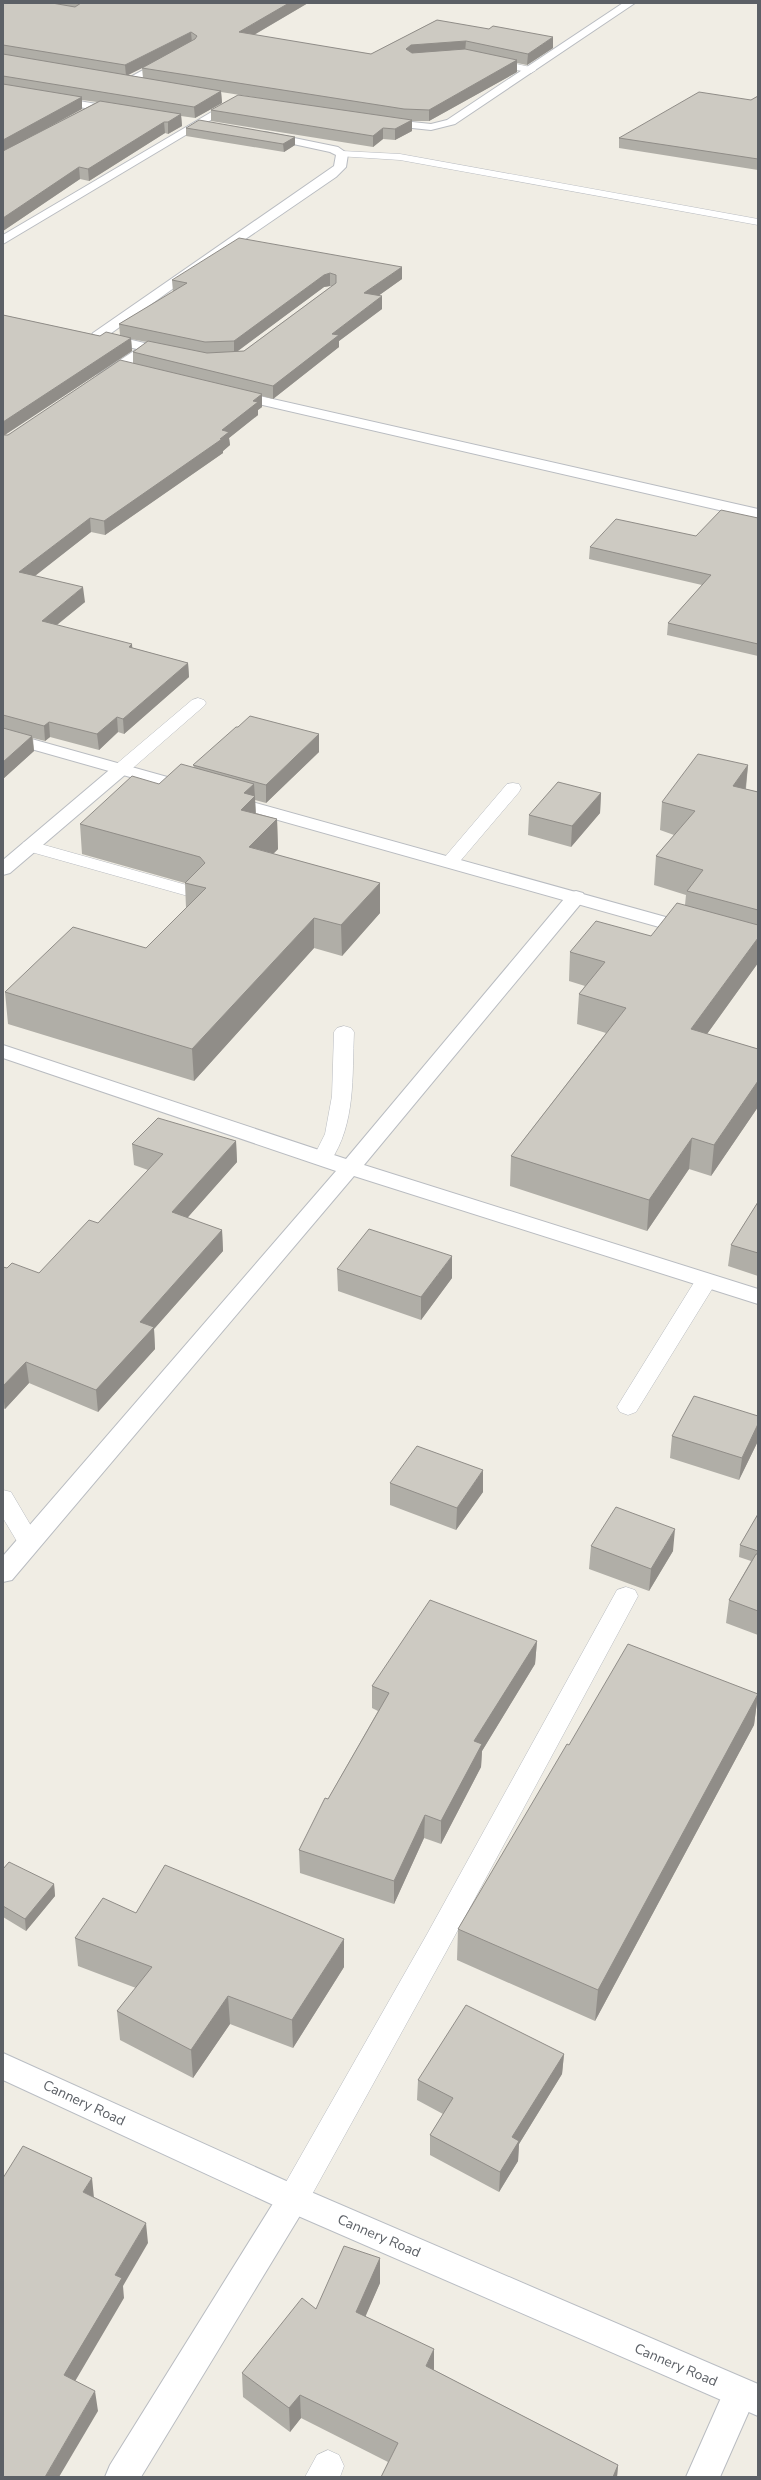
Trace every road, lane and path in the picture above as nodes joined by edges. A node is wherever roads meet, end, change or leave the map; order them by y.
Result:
1 (630, 3) edge
2 (177, 54) edge
3 (480, 59) edge
4 (531, 70) junction
5 (143, 84) edge
6 (3, 91) edge
7 (220, 97) edge
8 (236, 100) junction
9 (248, 102) edge
10 (98, 107) junction
11 (129, 112) edge
12 (78, 118) edge
13 (182, 120) edge
14 (374, 121) edge
15 (198, 123) junction
16 (220, 127) edge
17 (250, 132) edge
18 (342, 154) junction
19 (758, 222) edge
20 (3, 240) edge
21 (84, 334) edge
22 (98, 336) junction
23 (148, 348) junction
24 (163, 351) edge
25 (121, 367) junction
26 (136, 371) edge
27 (96, 382) edge
28 (221, 391) edge
29 (758, 514) edge
30 (198, 703) dead end
31 (3, 736) edge
32 (120, 770) junction
33 (513, 788) dead end
34 (30, 846) junction
35 (450, 862) junction
36 (3, 869) edge
37 (195, 893) edge
38 (576, 897) junction
39 (705, 934) edge
40 (344, 1032) dead end
41 (3, 1051) edge
42 (323, 1158) junction
43 (350, 1168) junction
44 (706, 1281) junction
45 (758, 1297) edge
46 (628, 1407) dead end
47 (3, 1498) edge
48 (29, 1542) junction
49 (4, 1570) edge
50 (626, 1596) dead end
51 (3, 2066) edge
52 (293, 2199) junction
53 (749, 2396) edge
54 (122, 2477) edge
55 (703, 2477) edge

1 - 4 street
2 - 5 street
3 - 4 lane
4 - 14 street
6 - 10 street
7 - 8 street
8 - 9 street
8 - 15 street
10 - 11 street
10 - 12 street
13 - 15 street
15 - 16 street
15 - 20 street
17 - 18 street
18 - 19 lane
18 - 22 street
21 - 22 street
22 - 23 street
23 - 24 street
23 - 25 street
25 - 26 street
25 - 27 street
28 - 29 street
30 - 32 lane
31 - 32 street
32 - 34 street
32 - 35 street
33 - 35 lane
34 - 36 street
34 - 37 lane
35 - 38 street
38 - 39 street
38 - 43 street
40 - 42 lane
41 - 42 street
42 - 43 street
43 - 44 street
43 - 48 street
44 - 45 street
44 - 46 lane
47 - 48 lane
48 - 49 street
50 - 52 lane
51 - 52 street, Cannery Road
52 - 53 street, Cannery Road
52 - 54 street
53 - 55 street

